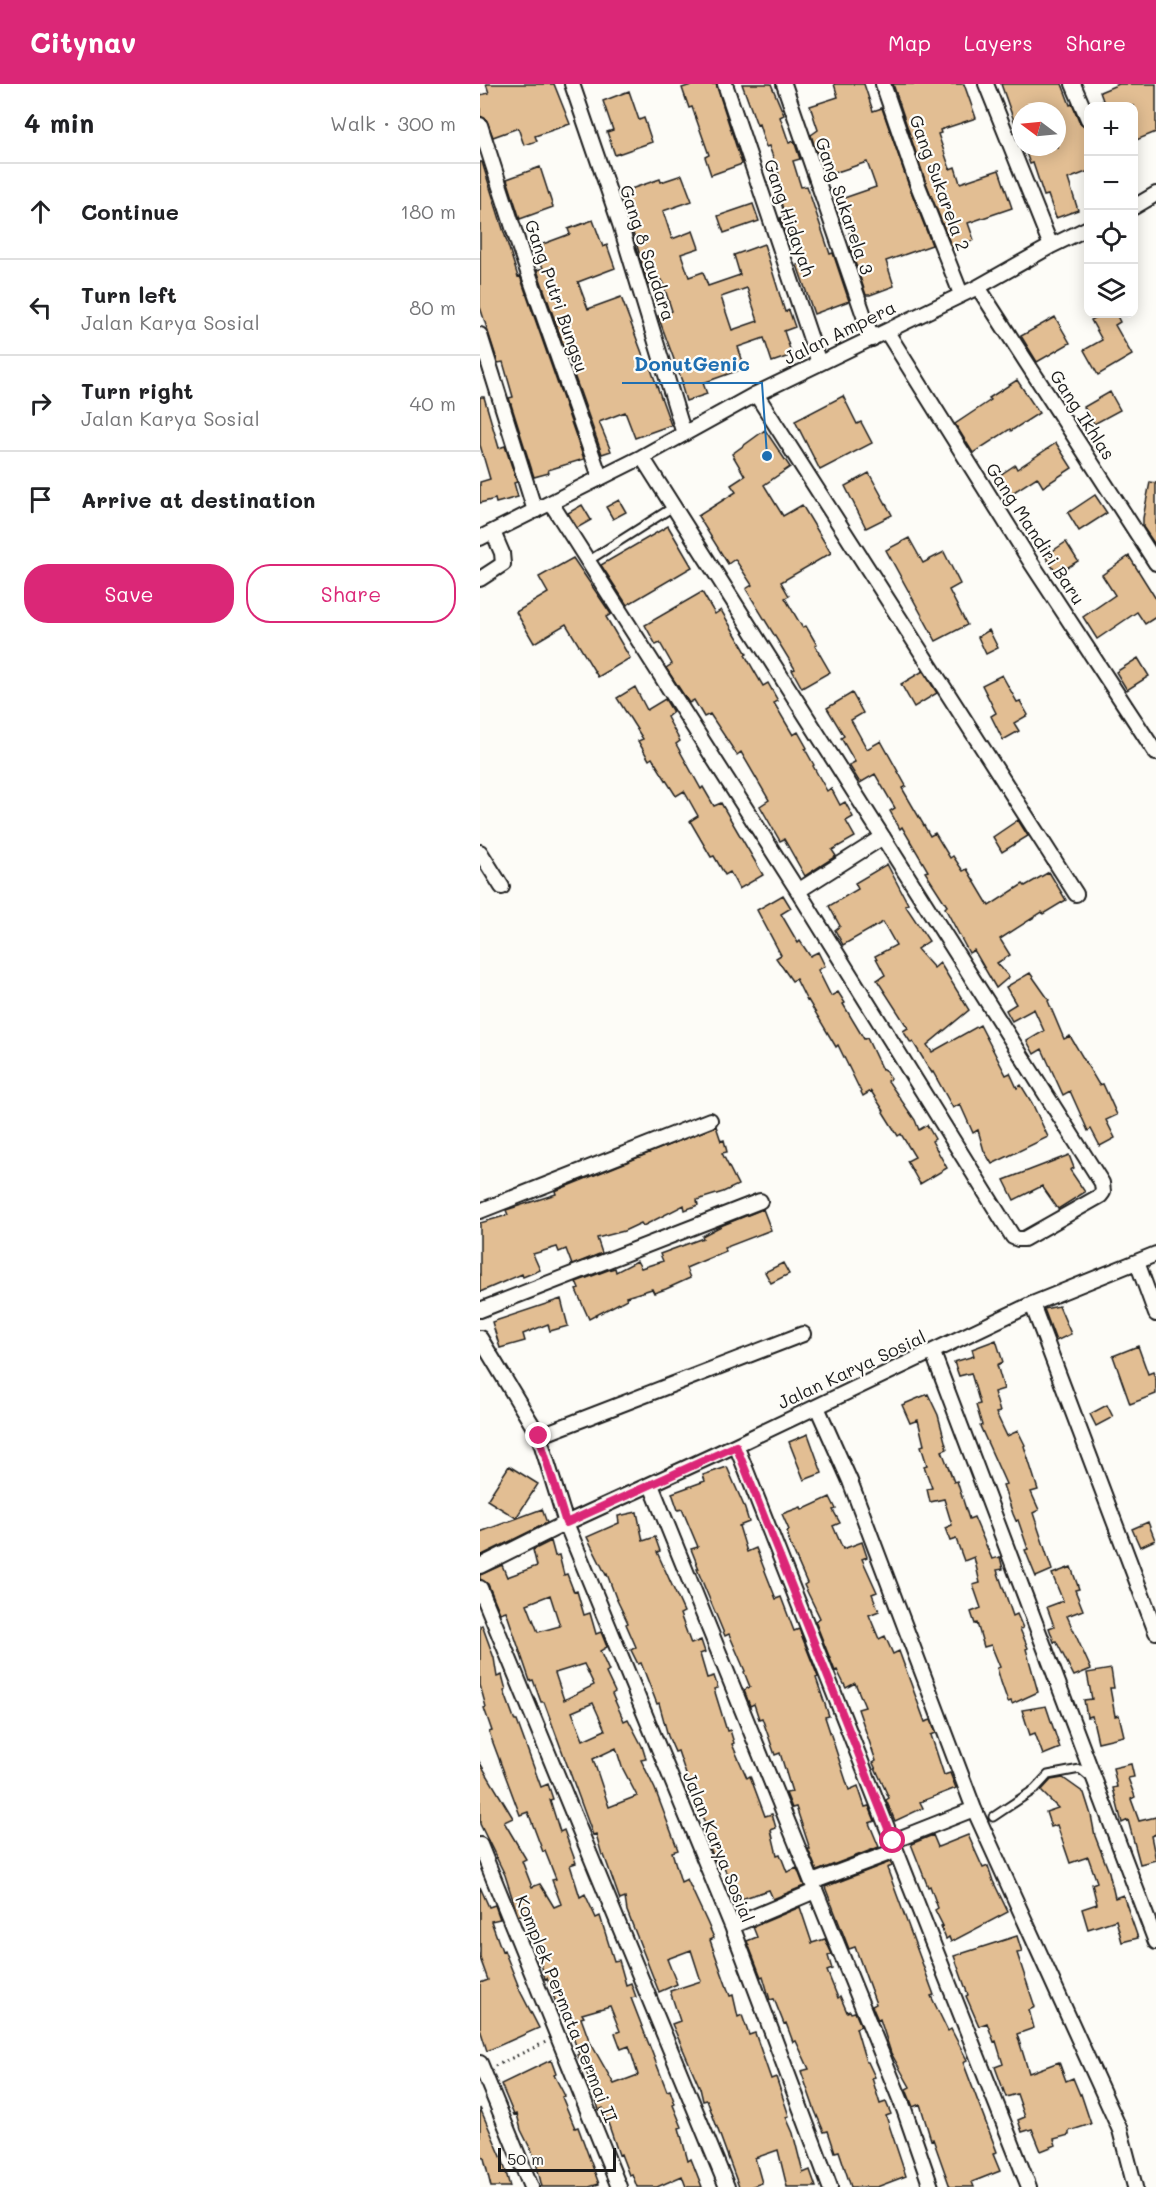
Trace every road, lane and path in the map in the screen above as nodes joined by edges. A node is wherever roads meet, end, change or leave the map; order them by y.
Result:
1 (572, 84) edge
2 (725, 84) edge
3 (784, 84) edge
4 (883, 84) edge
5 (987, 84) edge
6 (1073, 84) edge
7 (1084, 108) edge
8 (480, 126) edge
9 (485, 157) edge
10 (1156, 194) edge
11 (1138, 205) edge
12 (1084, 230) edge
13 (1052, 246) junction
14 (978, 287) junction
15 (961, 294) junction
16 (887, 332) junction
17 (480, 336) edge
18 (872, 339) junction
19 (819, 363) junction
20 (756, 394) junction
21 (684, 434) junction
22 (642, 457) junction
23 (600, 477) junction
24 (551, 503) junction
25 (673, 507) junction
26 (536, 511) junction
27 (489, 536) edge
28 (588, 561) junction
29 (1156, 563) edge
30 (480, 579) edge
31 (1156, 753) edge
32 (883, 837) junction
33 (480, 852) edge
34 (502, 887) dead end
35 (798, 891) junction
36 (1076, 894) dead end
37 (710, 1120) dead end
38 (760, 1201) dead end
39 (480, 1211) edge
40 (1156, 1254) edge
41 (1137, 1262) junction
42 (1032, 1304) junction
43 (480, 1310) edge
44 (1156, 1314) edge
45 (803, 1334) dead end
46 (480, 1338) edge
47 (933, 1353) junction
48 (817, 1407) junction
49 (539, 1436) junction
50 (736, 1446) junction
51 (651, 1485) junction
52 (566, 1523) junction
53 (480, 1566) edge
54 (480, 1588) edge
55 (1156, 1632) edge
56 (1096, 1783) junction
57 (974, 1809) junction
58 (993, 1816) dead end
59 (480, 1845) edge
60 (894, 1846) junction
61 (814, 1886) junction
62 (732, 1926) junction
63 (1156, 1942) edge
64 (558, 2036) junction
65 (482, 2067) edge
66 (531, 2187) edge
67 (619, 2187) edge
68 (727, 2187) edge
69 (830, 2187) edge
70 (932, 2187) edge
71 (1029, 2187) edge
72 (1135, 2187) edge

1 - 21 street, Gang 8 Saudara
2 - 19 street, Gang Hidayah
3 - 18 street, Gang Sukarela 3
4 - 15 street, Gang Sukarela 2
5 - 13 street
6 - 7 street
8 - 9 street, Gang Putri Bungsu
9 - 23 street, Gang Putri Bungsu
10 - 11 street
12 - 13 street, Jalan Ampera
13 - 14 street, Jalan Ampera
14 - 15 street, Jalan Ampera
14 - 29 street, Gang Ikhlas
15 - 16 street, Jalan Ampera
16 - 18 street, Jalan Ampera
16 - 31 street, Gang Mandiri Baru
17 - 26 street
18 - 19 street, Jalan Ampera
19 - 20 street, Jalan Ampera
20 - 21 street, Jalan Ampera
20 - 36 street
21 - 22 street, Jalan Ampera
22 - 23 street, Jalan Ampera
22 - 25 street
23 - 24 street, Jalan Ampera
24 - 26 street, Jalan Ampera
24 - 28 street
25 - 28 lane
25 - 32 street
26 - 27 street, Jalan Ampera
27 - 30 street
28 - 35 street
32 - 35 street
32 - 35 street
33 - 34 street
37 - 39 street
38 - 43 street
40 - 41 street, Jalan Karya Sosial
41 - 42 street, Jalan Karya Sosial
41 - 44 street
42 - 47 street, Jalan Karya Sosial
42 - 55 street
45 - 49 street
46 - 49 street, Jalan Karya Sosial
47 - 48 street, Jalan Karya Sosial
47 - 56 street
48 - 50 street, Jalan Karya Sosial
48 - 57 street
49 - 52 street, Jalan Karya Sosial
50 - 51 street, Jalan Karya Sosial
50 - 60 street
51 - 52 street, Jalan Karya Sosial
51 - 61 street
52 - 53 street
52 - 62 street, Jalan Karya Sosial
54 - 68 street
56 - 58 lane
56 - 63 street
57 - 60 street
57 - 72 street
59 - 64 street, Komplek Permata Permai II
60 - 61 street
60 - 71 street
61 - 62 street
61 - 70 street
62 - 69 street, Jalan Karya Sosial
64 - 65 path
64 - 67 street, Komplek Permata Permai II
65 - 66 street

